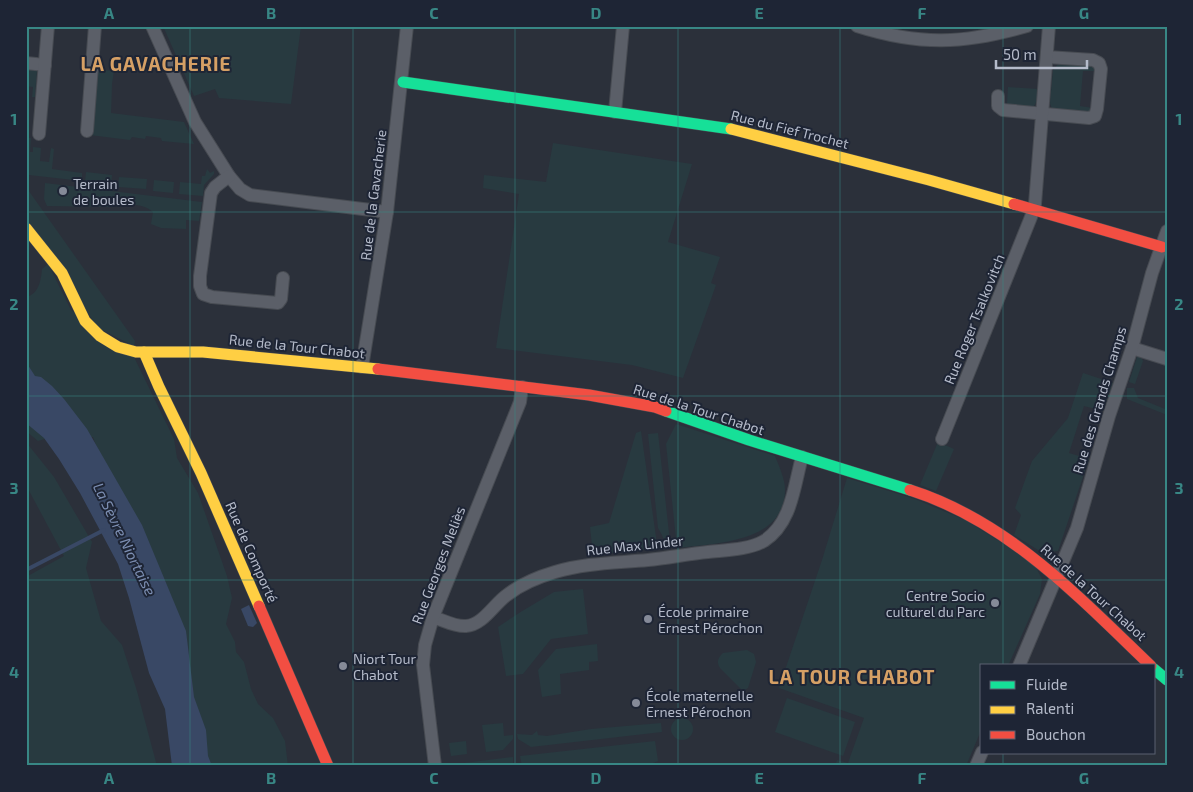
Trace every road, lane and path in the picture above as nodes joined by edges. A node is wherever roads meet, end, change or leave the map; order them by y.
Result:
1 (48, 26) edge
2 (94, 26) edge
3 (152, 26) edge
4 (408, 26) edge
5 (622, 26) edge
6 (856, 26) edge
7 (1027, 26) edge
8 (1049, 26) edge
9 (1047, 57) junction
10 (26, 63) edge
11 (45, 65) junction
12 (402, 82) junction
13 (998, 96) dead end
14 (615, 112) junction
15 (1042, 114) junction
16 (87, 131) dead end
17 (38, 134) dead end
18 (229, 176) junction
19 (1033, 210) junction
20 (387, 212) junction
21 (26, 228) edge
22 (1167, 232) edge
23 (1162, 247) junction
24 (283, 278) dead end
25 (1132, 348) junction
26 (144, 352) junction
27 (1167, 360) edge
28 (362, 368) junction
29 (522, 387) junction
30 (942, 439) dead end
31 (802, 457) junction
32 (1056, 576) junction
33 (433, 617) junction
34 (1020, 664) edge
35 (1149, 664) edge
36 (981, 754) edge
37 (435, 764) edge
38 (328, 766) edge
39 (976, 766) edge

1 - 11 street
2 - 16 street
3 - 18 street
4 - 12 street, Rue de la Gavacherie
5 - 14 street
6 - 7 street
8 - 9 street, Rue Roger Tsalkovitch
9 - 15 street, Rue Roger Tsalkovitch
9 - 15 street
10 - 11 street
11 - 17 street
12 - 14 street, Rue du Fief Trochet
12 - 20 street, Rue de la Gavacherie
13 - 15 street
14 - 19 street, Rue du Fief Trochet
15 - 19 street, Rue Roger Tsalkovitch
18 - 20 street
18 - 24 street
19 - 23 street, Rue du Fief Trochet
19 - 30 street, Rue Roger Tsalkovitch
20 - 28 street, Rue de la Gavacherie
21 - 26 street, Rue de la Tour Chabot
22 - 23 street, Rue des Grands Champs
23 - 25 street, Rue des Grands Champs
25 - 27 street
25 - 32 street, Rue des Grands Champs
26 - 28 street, Rue de la Tour Chabot
26 - 38 street, Rue de Comporté
28 - 29 street, Rue de la Tour Chabot
29 - 31 street, Rue de la Tour Chabot
29 - 33 street, Rue Georges Meliès
31 - 32 street, Rue de la Tour Chabot
31 - 33 street, Rue Max Linder
32 - 34 street, Rue des Grands Champs
32 - 35 street, Rue de la Tour Chabot
33 - 37 street, Rue Georges Meliès
36 - 39 street

